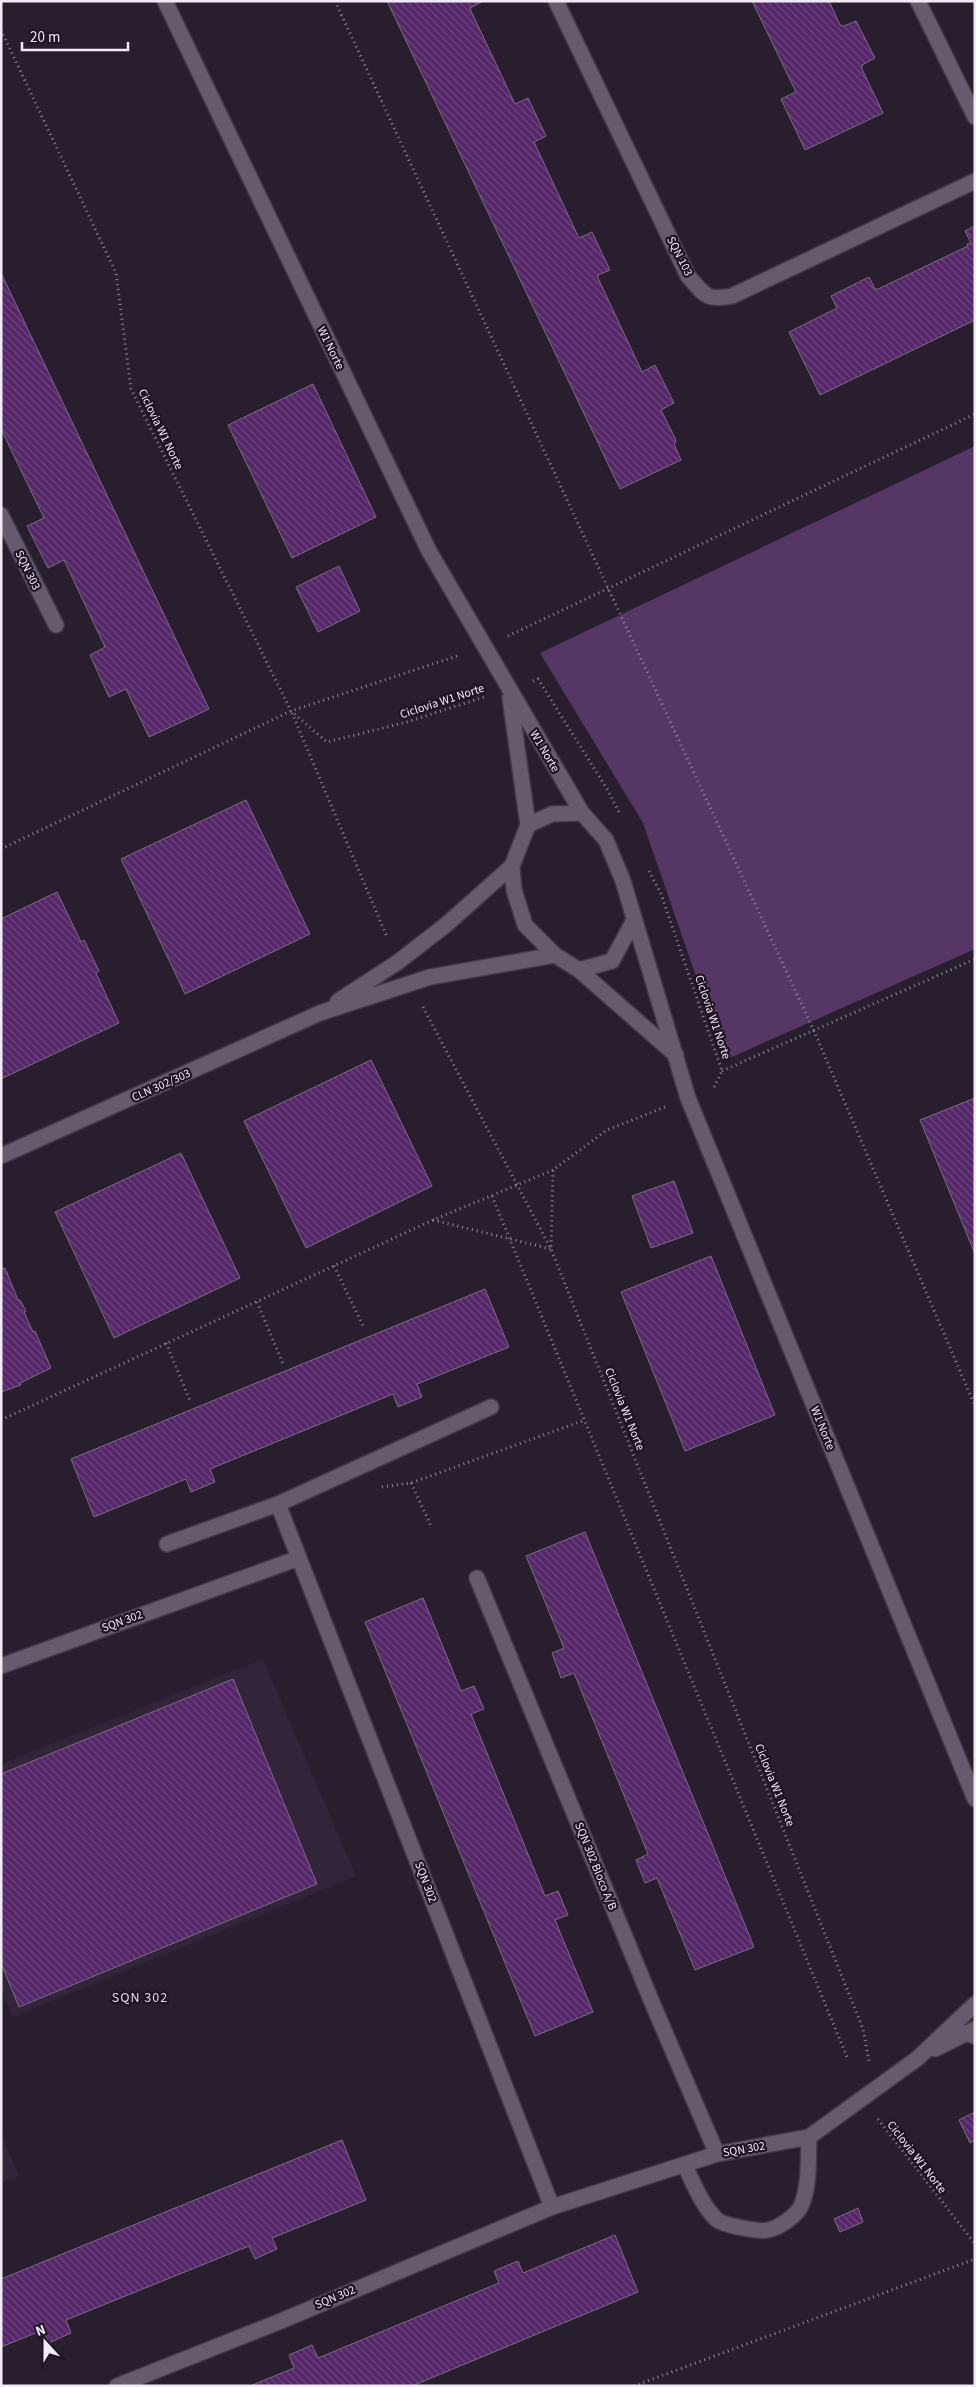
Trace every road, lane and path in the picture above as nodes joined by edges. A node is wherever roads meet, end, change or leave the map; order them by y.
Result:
1 (165, 1) edge
2 (335, 1) edge
3 (556, 1) edge
4 (918, 1) edge
5 (1, 30) edge
6 (975, 117) edge
7 (975, 180) edge
8 (1, 515) edge
9 (56, 625) dead end
10 (508, 689) junction
11 (582, 813) junction
12 (621, 815) dead end
13 (528, 826) junction
14 (512, 866) junction
15 (648, 868) dead end
16 (634, 920) junction
17 (555, 955) junction
18 (975, 959) edge
19 (580, 970) junction
20 (320, 1013) junction
21 (814, 1031) junction
22 (676, 1055) junction
23 (722, 1071) junction
24 (688, 1098) junction
25 (1, 1156) edge
26 (553, 1170) junction
27 (492, 1196) junction
28 (433, 1220) junction
29 (511, 1240) junction
30 (552, 1249) junction
31 (334, 1266) junction
32 (257, 1302) junction
33 (364, 1328) dead end
34 (166, 1344) junction
35 (284, 1364) dead end
36 (191, 1403) dead end
37 (975, 1406) edge
38 (491, 1407) dead end
39 (1, 1420) edge
40 (585, 1420) junction
41 (411, 1483) junction
42 (373, 1489) dead end
43 (278, 1504) junction
44 (432, 1528) dead end
45 (167, 1544) dead end
46 (299, 1558) junction
47 (477, 1578) dead end
48 (1, 1666) edge
49 (975, 1799) edge
50 (975, 2004) edge
51 (972, 2033) edge
52 (847, 2057) dead end
53 (918, 2058) junction
54 (874, 2090) junction
55 (809, 2137) junction
56 (717, 2154) junction
57 (685, 2166) junction
58 (552, 2206) junction
59 (975, 2244) edge
60 (975, 2259) edge
61 (118, 2386) edge
62 (634, 2386) edge

1 - 10 street, W1 Norte
2 - 21 path
3 - 7 street, SQN 103
4 - 6 street
5 - 10 path, Ciclovia W1 Norte
8 - 9 street, SQN 303
10 - 11 street, W1 Norte
10 - 12 path, Ciclovia W1 Norte
10 - 13 street, W1 Norte
11 - 13 street
11 - 16 street
13 - 14 street
14 - 17 street
14 - 20 street, CLN 302/303
15 - 23 path, Ciclovia W1 Norte
16 - 19 street
16 - 22 street, W1 Norte
17 - 19 street
17 - 20 street, CLN 302/303
18 - 21 path
19 - 22 street
20 - 25 street, CLN 302/303
21 - 23 path
21 - 37 path
22 - 24 street, W1 Norte
23 - 24 path, Ciclovia W1 Norte
24 - 26 path, Ciclovia W1 Norte
24 - 49 street, W1 Norte
26 - 27 path
26 - 30 path, Ciclovia W1 Norte
27 - 28 path
27 - 29 path
28 - 29 path
28 - 31 path
29 - 30 path
29 - 40 path
30 - 54 path, Ciclovia W1 Norte
31 - 32 path
31 - 33 path
32 - 34 path
32 - 35 path
34 - 36 path
34 - 39 path
38 - 43 street
40 - 41 path
40 - 52 path
41 - 42 path
41 - 44 path
43 - 45 street
43 - 46 street, SQN 302
46 - 48 street, SQN 302
46 - 58 street, SQN 302
47 - 56 street, SQN 302 Bloco A/B
50 - 53 street, SQN 302
51 - 53 street, SQN 302
53 - 54 street, SQN 302
54 - 55 street, SQN 302
54 - 59 path, Ciclovia W1 Norte
55 - 56 street, SQN 302
55 - 57 street
56 - 57 street, SQN 302
57 - 58 street, SQN 302
58 - 61 street, SQN 302
60 - 62 path

